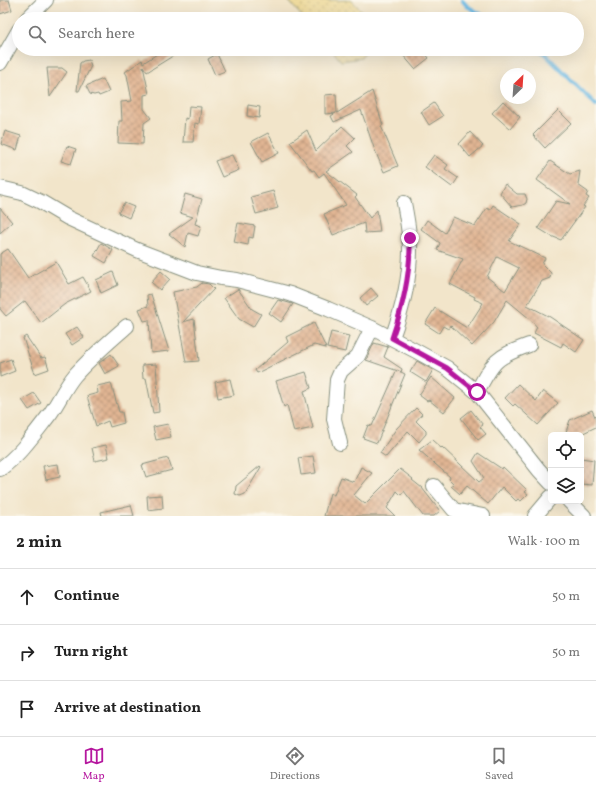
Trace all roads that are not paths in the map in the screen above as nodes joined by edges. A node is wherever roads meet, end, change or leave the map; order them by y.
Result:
1 (46, 0) edge
2 (34, 12) edge
3 (12, 43) edge
4 (0, 64) edge
5 (2, 191) edge
6 (404, 203) dead end
7 (127, 326) dead end
8 (372, 328) junction
9 (392, 338) junction
10 (529, 345) dead end
11 (477, 392) junction
12 (340, 442) dead end
13 (0, 469) edge
14 (548, 479) edge
15 (434, 486) dead end
16 (548, 501) edge
17 (572, 504) edge
18 (482, 516) edge
19 (535, 516) edge
20 (584, 516) edge

1 - 2 street
3 - 4 street
5 - 8 street
6 - 9 street
7 - 13 street
8 - 9 street
8 - 12 street
9 - 11 street
10 - 11 street
11 - 14 street
15 - 18 street
16 - 19 street
17 - 20 street

